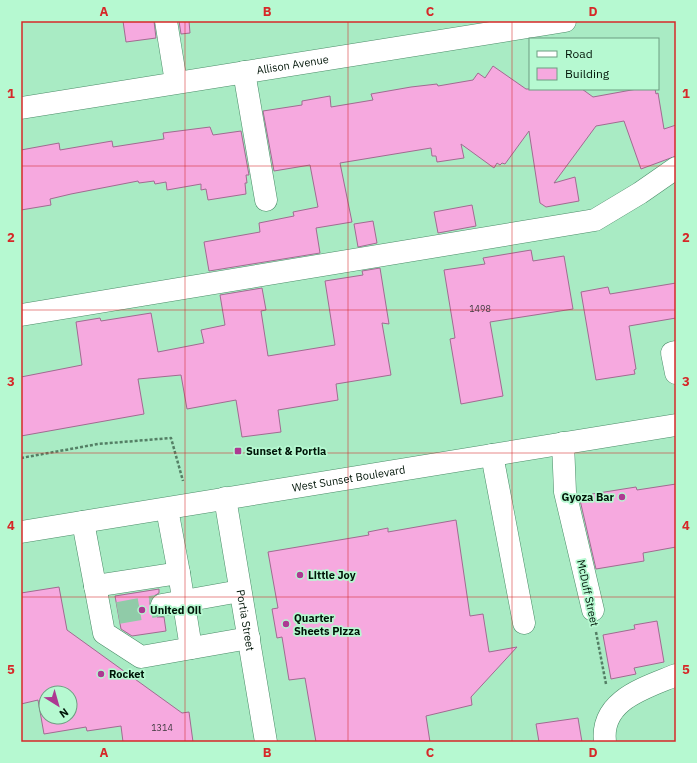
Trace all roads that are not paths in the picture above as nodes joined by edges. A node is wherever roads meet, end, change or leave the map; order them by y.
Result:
1 (166, 21) edge
2 (565, 21) edge
3 (244, 72) junction
4 (176, 82) junction
5 (21, 108) edge
6 (676, 168) edge
7 (266, 200) dead end
8 (21, 315) edge
9 (676, 352) edge
10 (676, 374) edge
11 (676, 425) edge
12 (563, 443) junction
13 (492, 455) junction
14 (225, 498) junction
15 (167, 509) junction
16 (83, 522) junction
17 (21, 532) edge
18 (179, 573) junction
19 (95, 586) junction
20 (240, 591) junction
21 (184, 601) junction
22 (162, 605) tunnel mouth
23 (592, 610) road end
24 (524, 623) dead end
25 (248, 638) junction
26 (191, 648) junction
27 (676, 675) edge
28 (266, 742) edge
29 (606, 742) edge

1 - 4 street
2 - 3 street, Allison Avenue
3 - 4 street, Allison Avenue
3 - 7 street
4 - 5 street, Allison Avenue
6 - 8 street
9 - 10 street
11 - 12 street, West Sunset Boulevard
12 - 13 street, West Sunset Boulevard
12 - 23 street, McDuff Street
13 - 14 street, West Sunset Boulevard
13 - 24 street
14 - 15 street, West Sunset Boulevard
14 - 20 street, Portia Street
15 - 16 street, West Sunset Boulevard
15 - 18 street
16 - 17 street, West Sunset Boulevard
16 - 19 street
18 - 19 street
18 - 21 street
19 - 26 street
20 - 21 street
20 - 25 street, Portia Street
21 - 22 street
21 - 26 street
25 - 26 street
25 - 28 street, Portia Street
27 - 29 street

